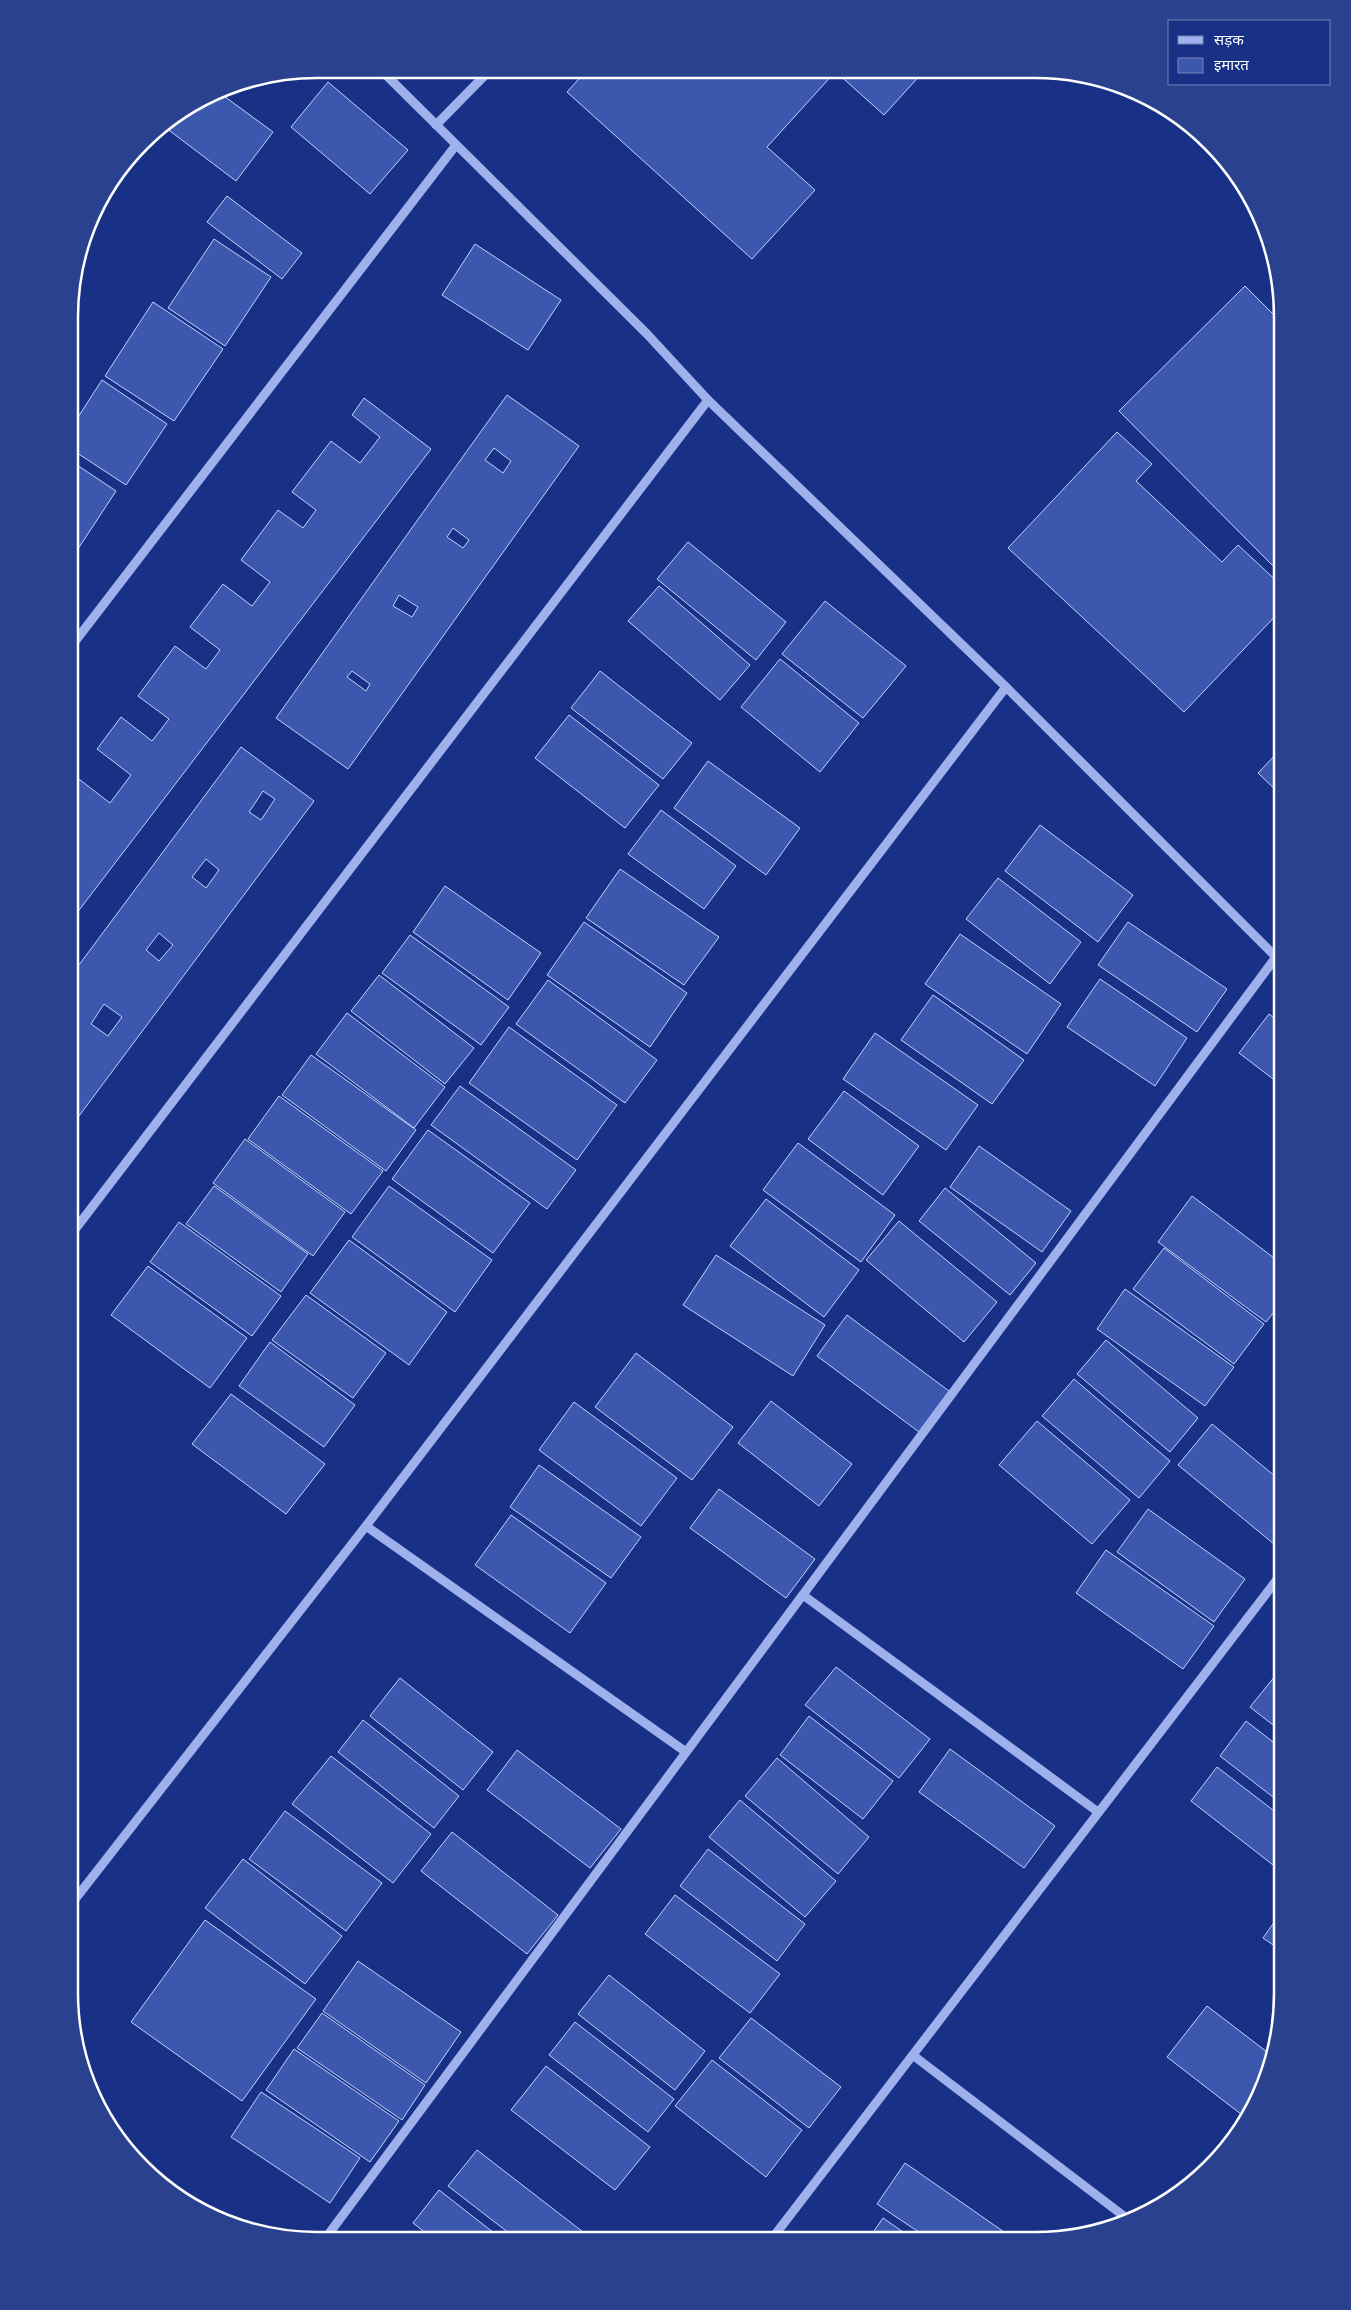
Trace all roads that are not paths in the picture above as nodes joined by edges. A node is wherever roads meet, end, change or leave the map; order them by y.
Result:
1 (389, 78) edge
2 (482, 78) edge
3 (436, 125) junction
4 (456, 145) junction
5 (708, 400) junction
6 (78, 638) edge
7 (1006, 686) junction
8 (1274, 955) edge
9 (1274, 967) edge
10 (78, 1226) edge
11 (366, 1526) junction
12 (1274, 1583) edge
13 (803, 1595) junction
14 (686, 1752) junction
15 (1098, 1812) junction
16 (78, 1895) edge
17 (914, 2056) junction
18 (1123, 2215) edge
19 (330, 2232) edge
20 (777, 2232) edge

1 - 3 street
2 - 3 street
3 - 4 street
4 - 5 street
4 - 6 street
5 - 7 street
5 - 10 street
7 - 8 street
7 - 11 street
9 - 13 street
11 - 14 street
11 - 16 street
12 - 15 street
13 - 14 street
13 - 15 street
14 - 19 street
15 - 17 street
17 - 18 street
17 - 20 street

